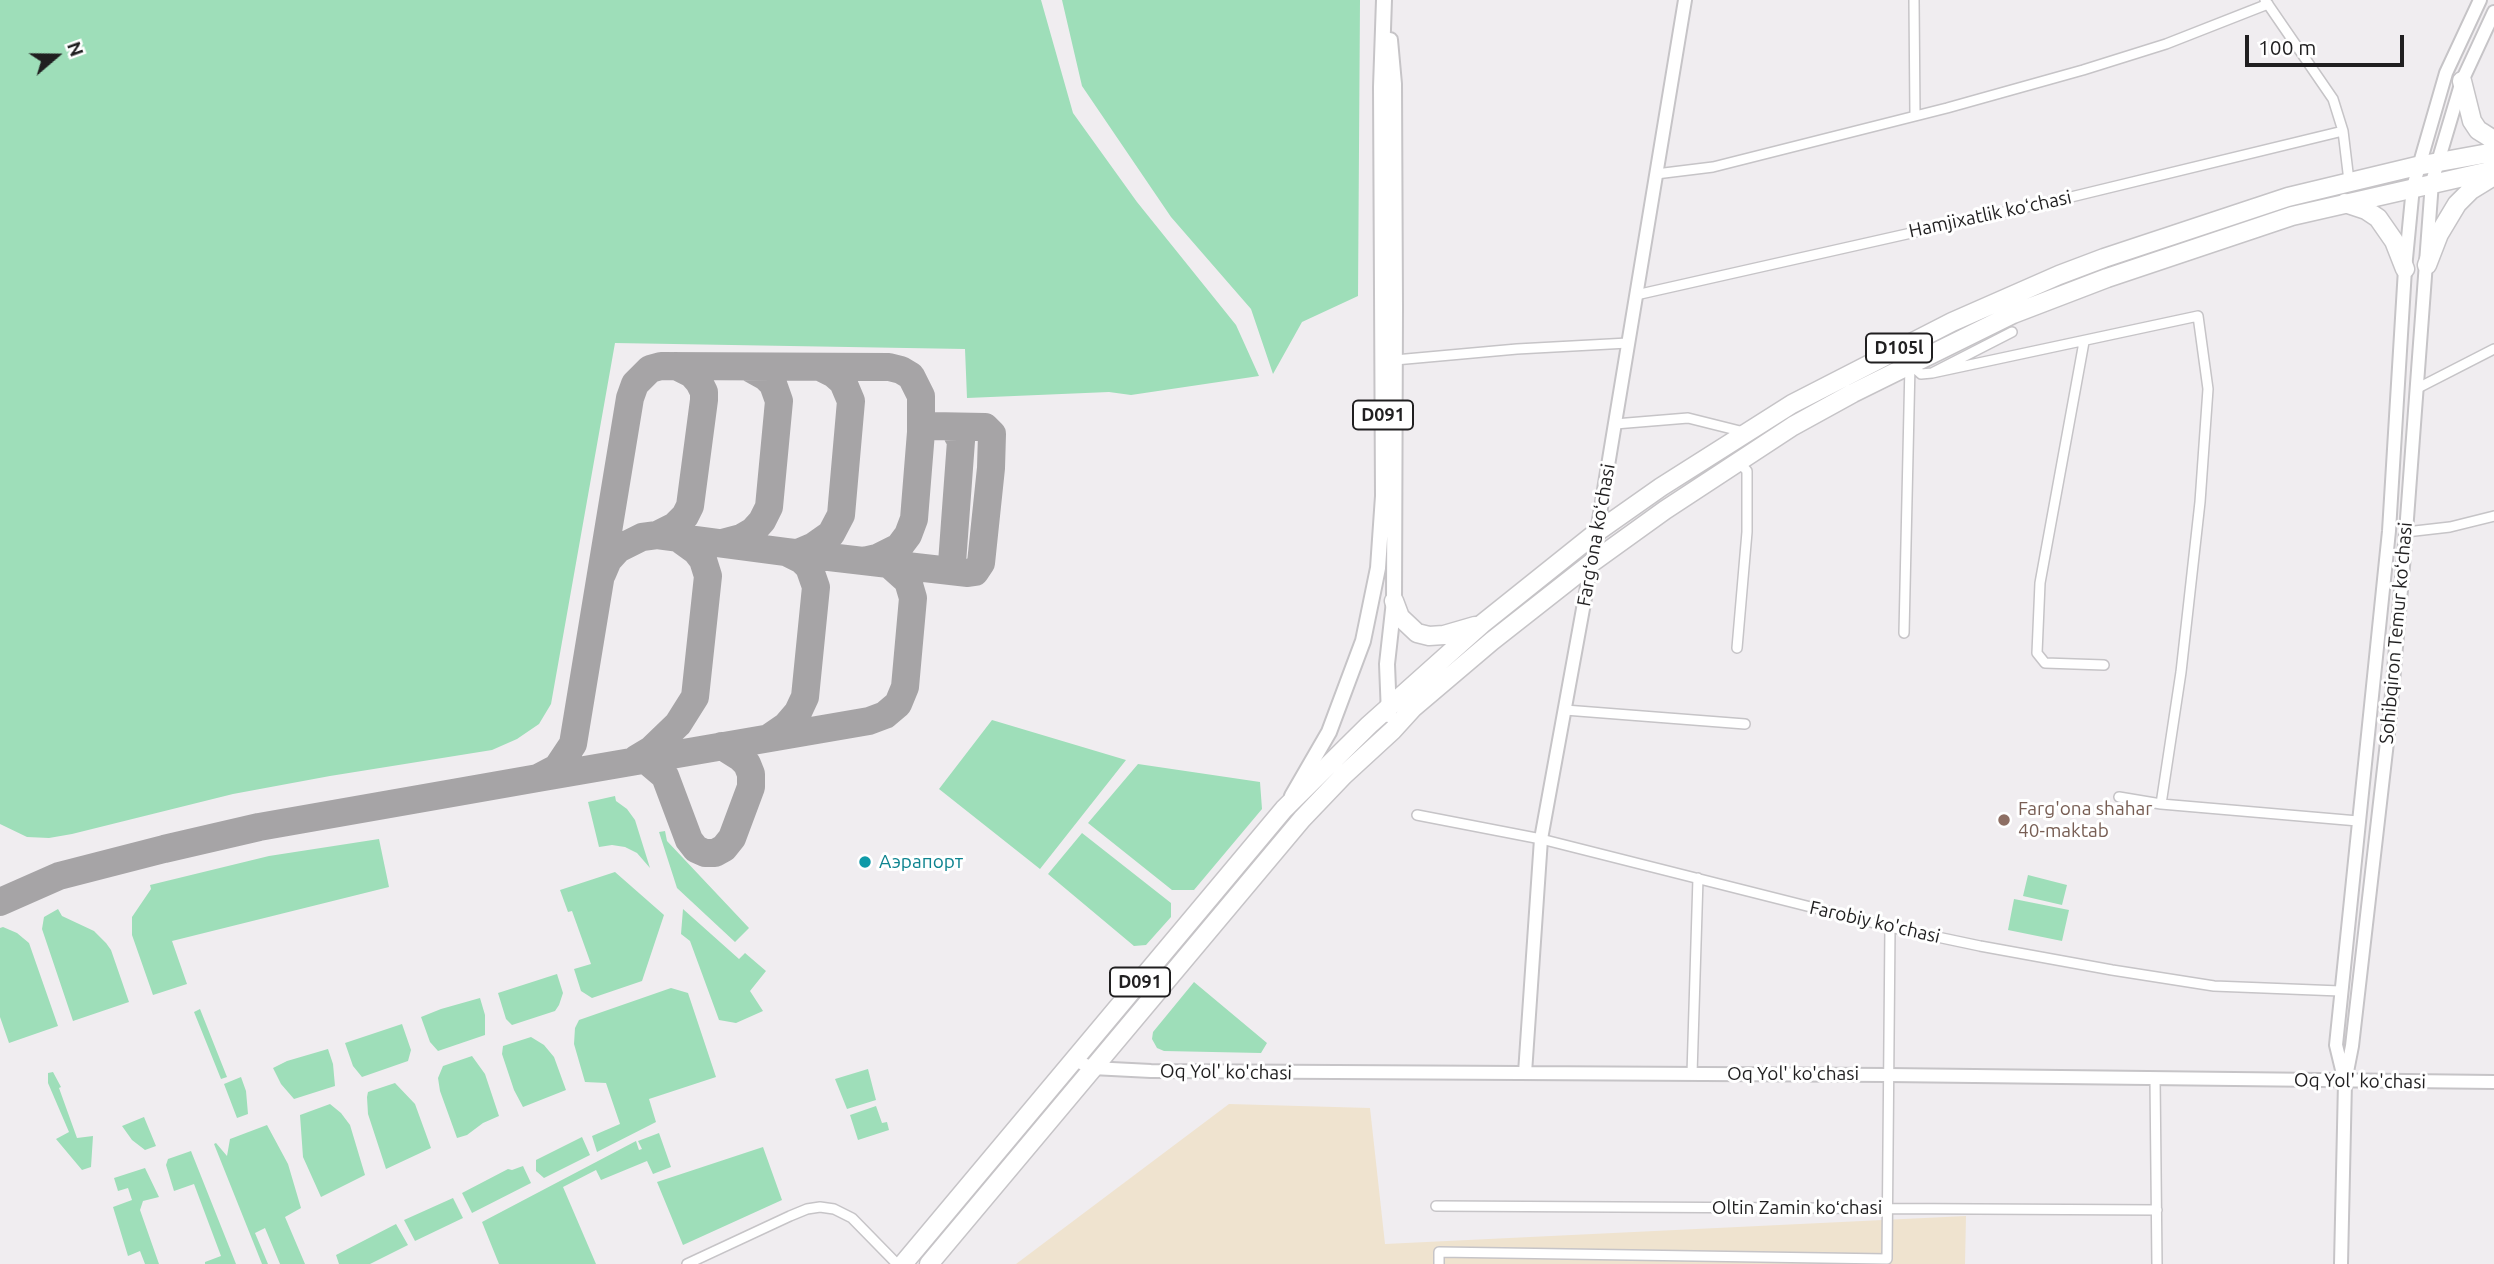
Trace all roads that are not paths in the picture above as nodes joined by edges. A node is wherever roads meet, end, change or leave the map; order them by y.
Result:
1 (1385, 0) edge
2 (1685, 0) edge
3 (1914, 0) edge
4 (2480, 0) edge
5 (2266, 2) edge
6 (2494, 12) edge
7 (2462, 81) junction
8 (1915, 115) junction
9 (2343, 131) junction
10 (2494, 140) edge
11 (2494, 152) edge
12 (2437, 162) junction
13 (2417, 166) junction
14 (2494, 170) edge
15 (1656, 174) junction
16 (2494, 176) edge
17 (2349, 181) junction
18 (2432, 183) junction
19 (2413, 187) junction
20 (2345, 203) junction
21 (2427, 265) junction
22 (2405, 269) junction
23 (1636, 295) junction
24 (2012, 332) dead end
25 (2084, 342) junction
26 (1628, 343) junction
27 (2494, 349) edge
28 (1395, 360) junction
29 (1910, 364) junction
30 (1932, 373) junction
31 (2416, 389) junction
32 (1615, 424) junction
33 (1746, 432) junction
34 (1738, 461) junction
35 (2494, 516) edge
36 (1597, 532) junction
37 (2406, 532) junction
38 (1590, 564) junction
39 (1394, 601) junction
40 (1482, 624) junction
41 (1904, 633) dead end
42 (1737, 648) dead end
43 (2104, 665) dead end
44 (1387, 709) junction
45 (1565, 710) junction
46 (1745, 724) dead end
47 (1393, 730) junction
48 (2119, 797) dead end
49 (2161, 804) junction
50 (1284, 809) junction
51 (1417, 815) dead end
52 (2358, 821) junction
53 (1541, 839) junction
54 (1698, 878) junction
55 (1890, 927) junction
56 (2340, 991) junction
57 (1075, 1060) junction
58 (1092, 1069) junction
59 (1525, 1073) junction
60 (1692, 1074) junction
61 (1888, 1075) junction
62 (2155, 1078) junction
63 (2345, 1082) junction
64 (2494, 1082) edge
65 (1436, 1206) dead end
66 (1887, 1208) junction
67 (2157, 1210) junction
68 (1542, 1253) junction
69 (687, 1264) edge
70 (897, 1264) edge
71 (903, 1264) edge
72 (929, 1264) edge
73 (1439, 1264) edge
74 (1542, 1264) edge
75 (2157, 1264) edge
76 (2341, 1264) edge

1 - 28 main road, D091
1 - 50 main road, D091
2 - 15 street, Fargʻona koʻchasi
3 - 8 street
4 - 13 street, Sohibqiron Temur koʻchasi
5 - 8 street
5 - 9 street
6 - 7 street, Sohibqiron Temur koʻchasi
7 - 10 highway
7 - 12 street, Sohibqiron Temur koʻchasi
8 - 15 street
9 - 17 street
9 - 23 street, Hamjixatlik koʻchasi
11 - 12 highway, D105l
12 - 13 highway, D105l
12 - 18 street, Sohibqiron Temur koʻchasi
13 - 17 highway, D105l
13 - 19 street, Sohibqiron Temur koʻchasi
14 - 18 highway, D105l
15 - 23 street, Fargʻona koʻchasi
16 - 21 highway
17 - 33 highway, D105l
18 - 19 highway, D105l
18 - 21 street, Sohibqiron Temur koʻchasi
19 - 20 highway, D105l
19 - 22 street, Sohibqiron Temur koʻchasi
20 - 22 highway
20 - 29 highway, D105l
21 - 31 street, Sohibqiron Temur koʻchasi
22 - 52 street, Sohibqiron Temur koʻchasi
23 - 26 street, Fargʻona koʻchasi
24 - 30 street
25 - 30 street
25 - 43 street
25 - 49 street
26 - 28 street
26 - 32 street, Fargʻona koʻchasi
27 - 31 street
28 - 39 main road, D091
29 - 30 street
29 - 34 highway, D105l
29 - 41 street
31 - 37 street, Sohibqiron Temur koʻchasi
32 - 33 street
32 - 36 street, Fargʻona koʻchasi
33 - 36 highway, D105l
34 - 38 highway, D105l
34 - 42 street
35 - 37 street
36 - 38 street, Fargʻona koʻchasi
36 - 40 highway, D105l
37 - 63 street, Sohibqiron Temur koʻchasi
38 - 45 street, Fargʻona koʻchasi
38 - 47 highway, D105l
39 - 40 highway
39 - 44 main road, D091
40 - 44 highway, D105l
44 - 47 main road, D091
44 - 50 highway, D091
45 - 46 street
45 - 53 street, Fargʻona koʻchasi
47 - 58 highway, D091
48 - 49 street
49 - 52 street
50 - 57 highway, D091
51 - 53 street, Farobiy ko'chasi
52 - 56 street, Sohibqiron Temur koʻchasi
53 - 54 street, Farobiy ko'chasi
53 - 59 street, Fargʻona koʻchasi
54 - 55 street, Farobiy ko'chasi
54 - 60 street
55 - 56 street, Farobiy ko'chasi
55 - 61 street
56 - 63 street, Sohibqiron Temur koʻchasi
57 - 58 street
57 - 71 highway, D091
58 - 59 street, Oq Yol' ko'chasi
58 - 72 highway, D091
59 - 60 street, Oq Yol' ko'chasi
60 - 61 street, Oq Yol' ko'chasi
61 - 62 street, Oq Yol' ko'chasi
61 - 66 street
62 - 63 street, Oq Yol' ko'chasi
62 - 67 street
63 - 64 street, Oq Yol' ko'chasi
63 - 76 street, Sohibqiron Temur koʻchasi
65 - 66 street, Oltin Zamin koʻchasi
66 - 67 street, Oltin Zamin koʻchasi
66 - 68 street
67 - 75 street
68 - 73 street
68 - 74 street
69 - 70 street

